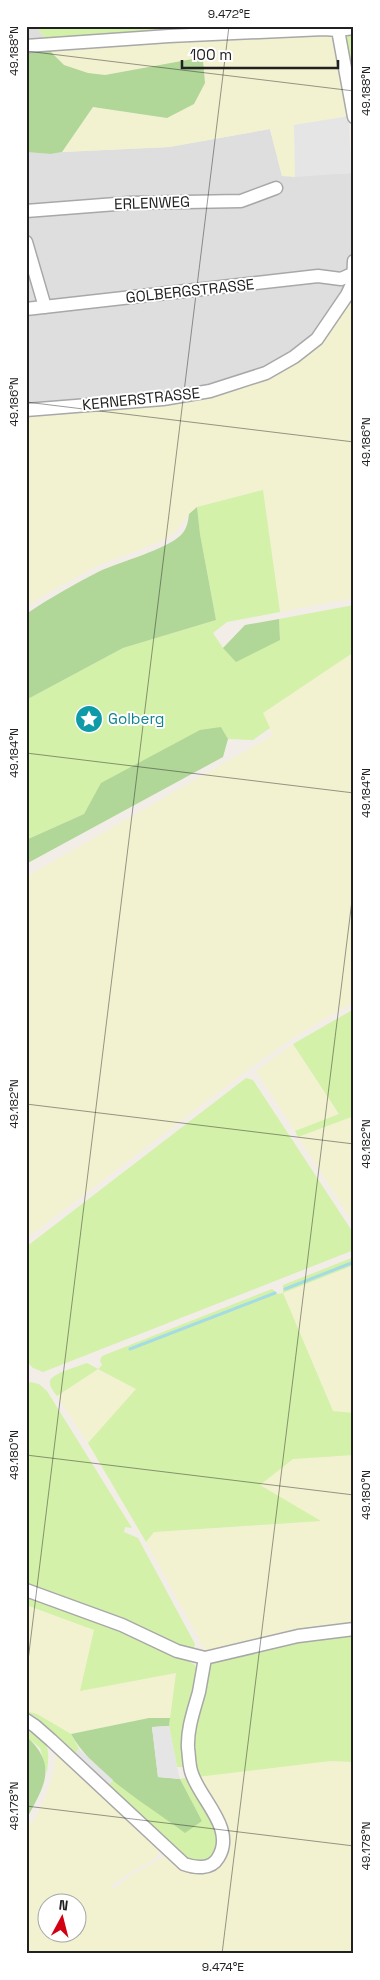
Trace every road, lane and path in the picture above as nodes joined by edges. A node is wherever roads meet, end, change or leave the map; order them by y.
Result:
1 (354, 28) edge
2 (338, 30) junction
3 (26, 46) edge
4 (354, 116) edge
5 (276, 188) dead end
6 (26, 211) edge
7 (26, 242) edge
8 (354, 261) edge
9 (354, 274) edge
10 (45, 307) junction
11 (26, 308) edge
12 (26, 410) edge
13 (26, 1590) edge
14 (354, 1629) edge
15 (205, 1658) junction
16 (26, 1720) edge

1 - 2 street
2 - 3 street
2 - 4 street
5 - 6 street, ERLENWEG
7 - 10 street
8 - 9 street, KERNERSTRASSE
9 - 10 street, GOLBERGSTRASSE
9 - 12 street, KERNERSTRASSE
10 - 11 street, GOLBERGSTRASSE
13 - 15 street
14 - 15 street
15 - 16 street

